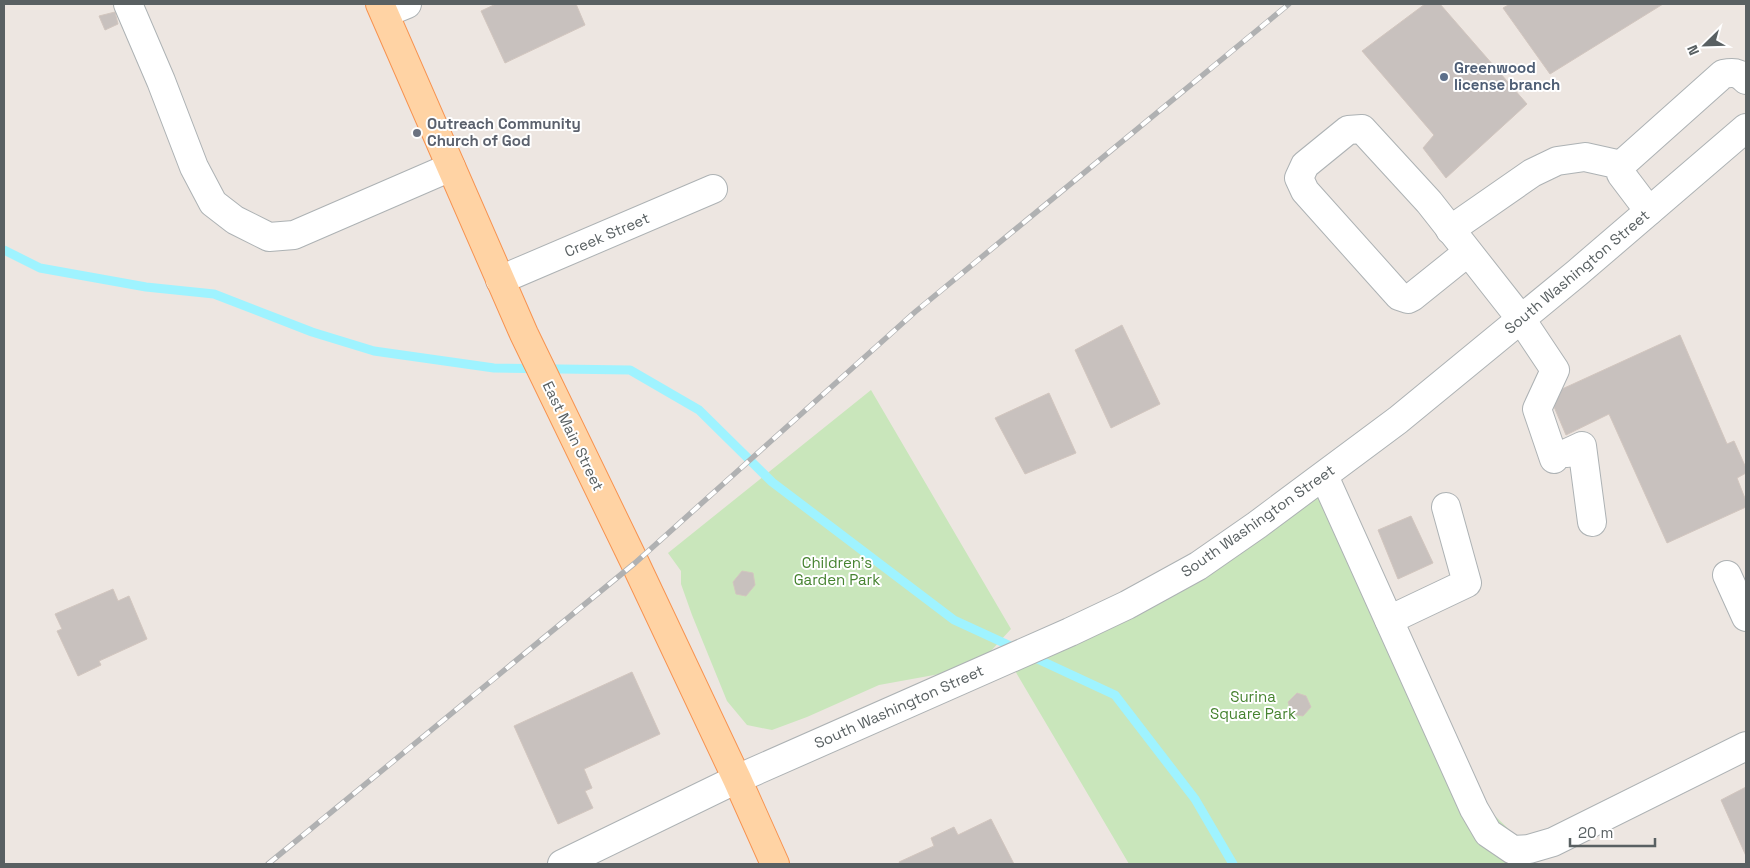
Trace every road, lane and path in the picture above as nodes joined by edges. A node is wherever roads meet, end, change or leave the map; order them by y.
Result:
1 (128, 4) edge
2 (391, 7) edge
3 (1746, 80) edge
4 (1746, 128) edge
5 (1621, 165) junction
6 (451, 167) junction
7 (713, 189) dead end
8 (1649, 211) junction
9 (1450, 230) junction
10 (1468, 252) junction
11 (500, 280) junction
12 (1521, 319) junction
13 (1324, 476) junction
14 (1446, 507) dead end
15 (1592, 522) dead end
16 (1727, 575) dead end
17 (1746, 617) edge
18 (1388, 620) junction
19 (1746, 746) edge
20 (737, 779) junction
21 (562, 864) edge
22 (775, 864) edge

1 - 6 street
2 - 6 main road, East Main Street
3 - 5 street
4 - 8 street, South Washington Street
5 - 8 street
5 - 9 street
6 - 11 main road, East Main Street
7 - 11 street, Creek Street
8 - 12 street, South Washington Street
9 - 10 street
9 - 10 street
10 - 12 street
11 - 20 main road, East Main Street
12 - 13 street, South Washington Street
12 - 15 street
13 - 18 street
13 - 20 street, South Washington Street
14 - 18 street
16 - 17 street
18 - 19 street
20 - 21 street, South Washington Street
20 - 22 main road, East Main Street

